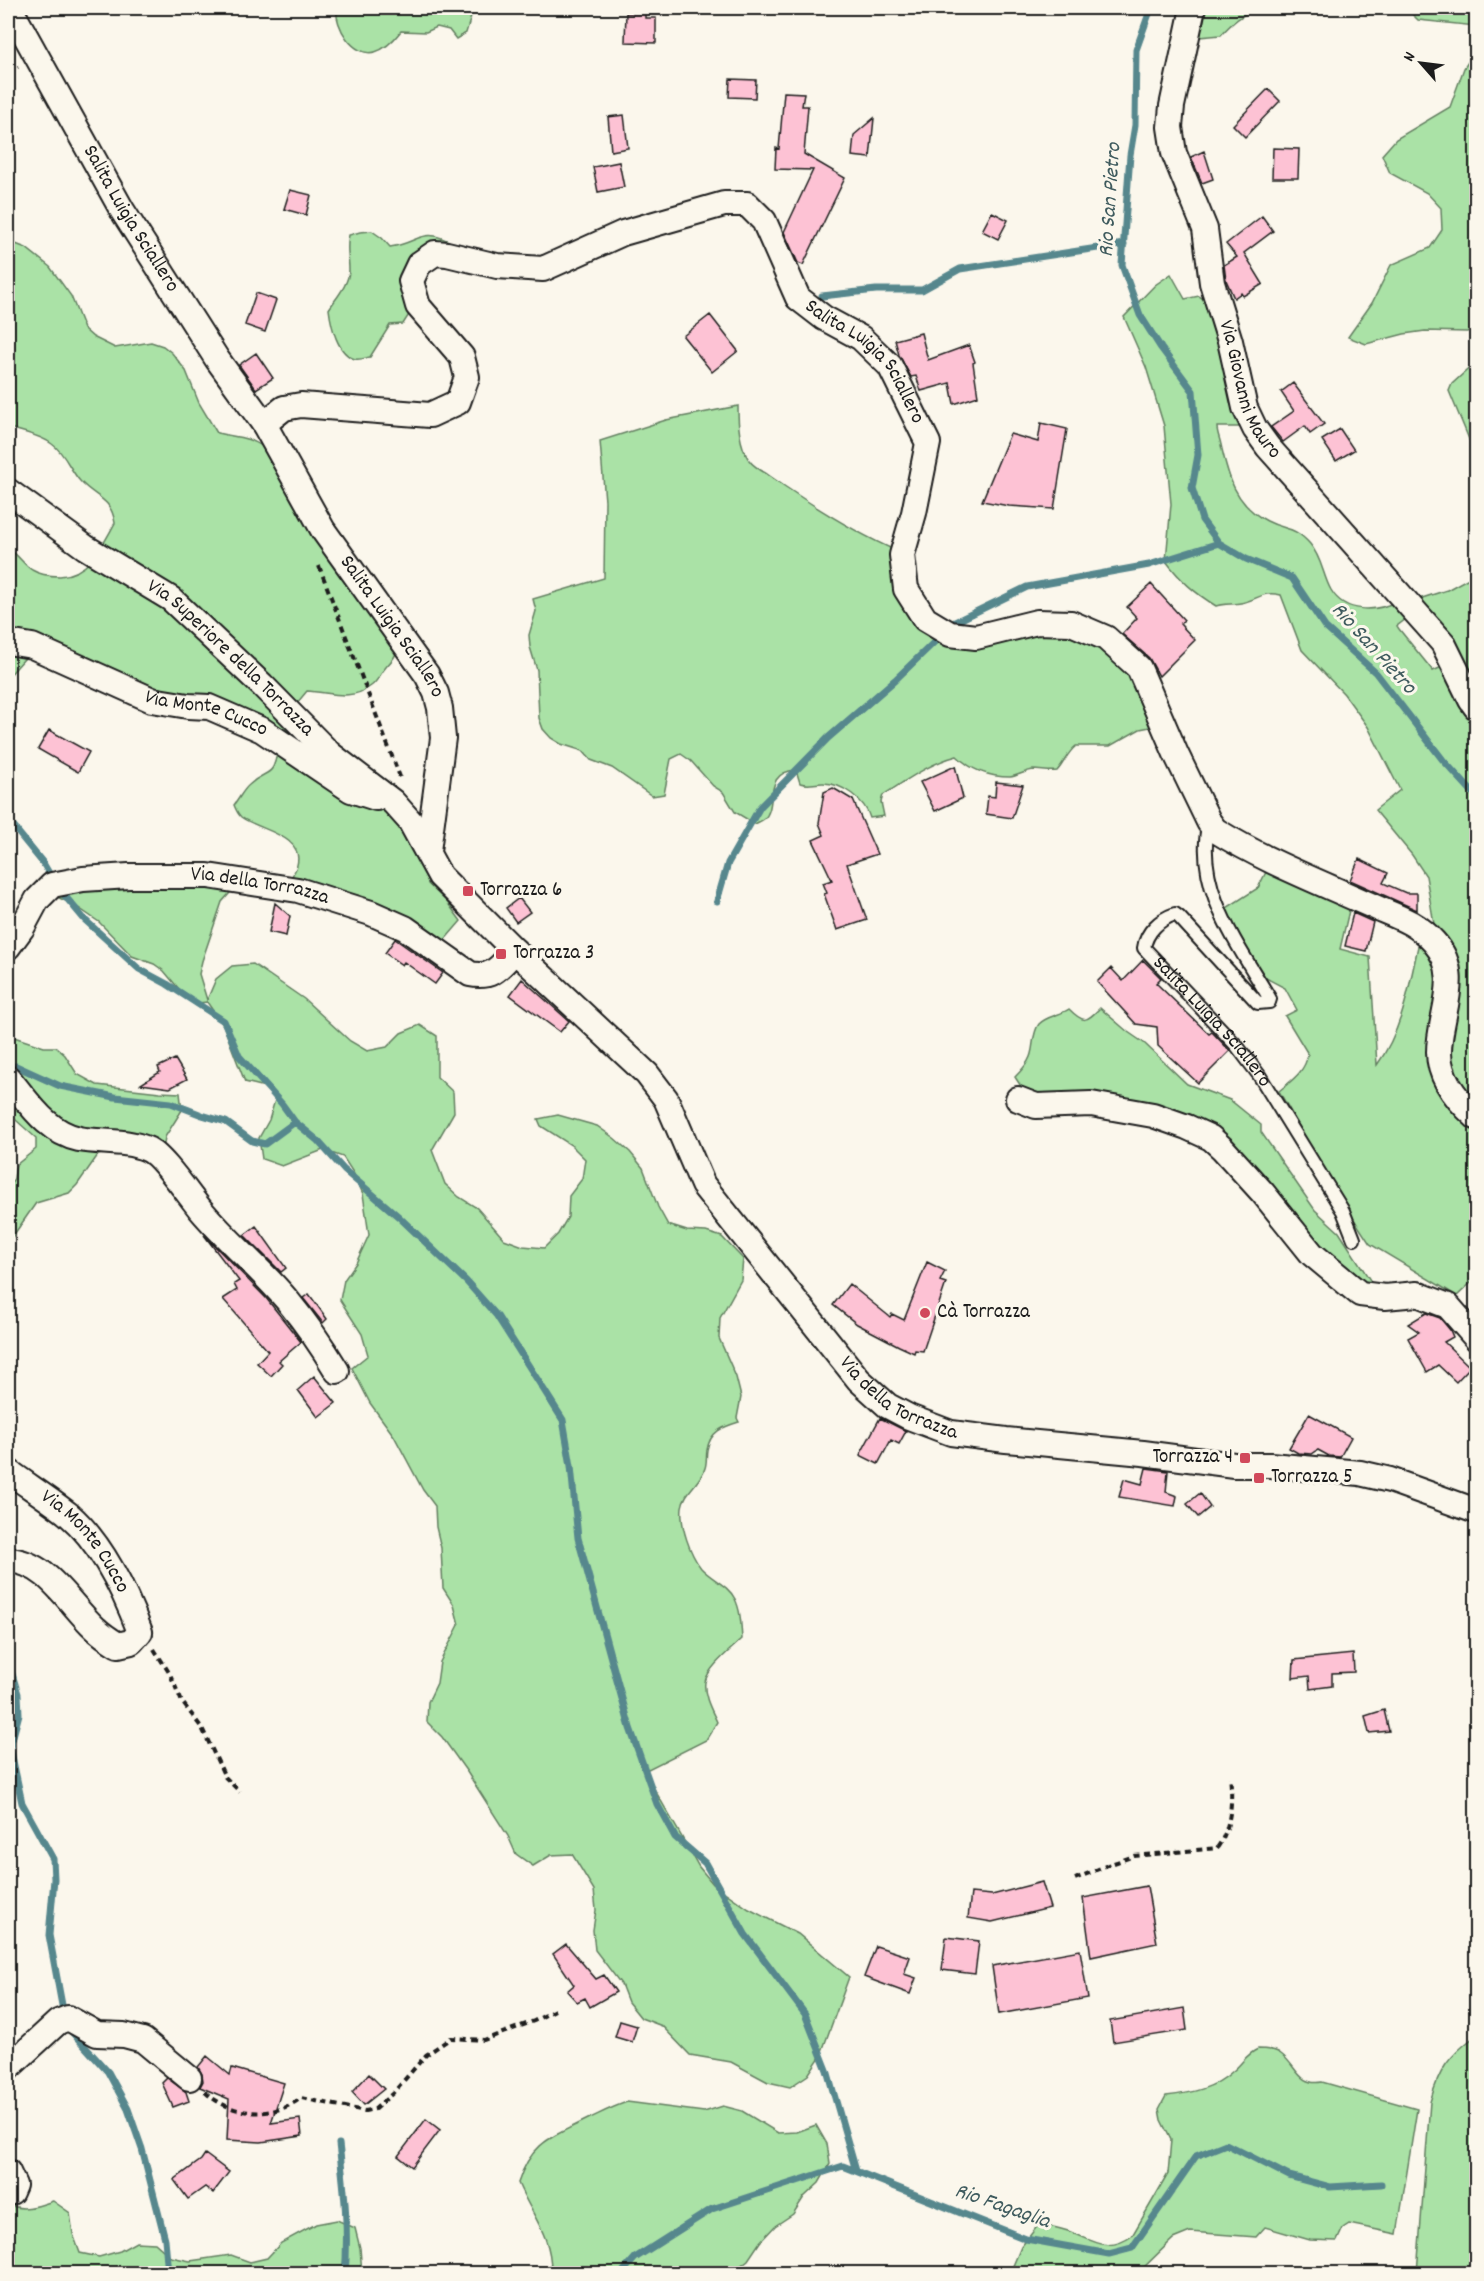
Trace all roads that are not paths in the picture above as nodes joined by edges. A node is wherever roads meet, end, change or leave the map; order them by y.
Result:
1 (10, 8) edge
2 (1193, 8) edge
3 (264, 424) junction
4 (8, 491) edge
5 (8, 642) edge
6 (1476, 707) edge
7 (398, 794) junction
8 (1209, 822) junction
9 (428, 851) junction
10 (8, 947) edge
11 (515, 951) junction
12 (8, 1078) edge
13 (1018, 1099) dead end
14 (1476, 1117) edge
15 (1354, 1239) dead end
16 (1476, 1338) edge
17 (337, 1371) dead end
18 (8, 1471) edge
19 (1476, 1510) edge
20 (8, 1560) edge
21 (8, 2068) edge
22 (189, 2078) road end
23 (8, 2172) edge
24 (8, 2193) edge

1 - 3 street, Salita Luigia Sciallero
2 - 6 street, Via Giovanni Mauro
3 - 8 street, Salita Luigia Sciallero
3 - 9 street, Salita Luigia Sciallero
4 - 7 street, Via Superiore della Torrazza
5 - 7 street, Via Monte Cucco
7 - 9 street, Via Superiore della Torrazza
8 - 14 street, Salita Luigia Sciallero
8 - 15 lane, Salita Luigia Sciallero
9 - 11 street, Via della Torrazza
10 - 11 street, Via della Torrazza
11 - 19 street, Via della Torrazza
12 - 17 street
13 - 16 street
18 - 20 street, Via Monte Cucco
21 - 22 street
23 - 24 street

